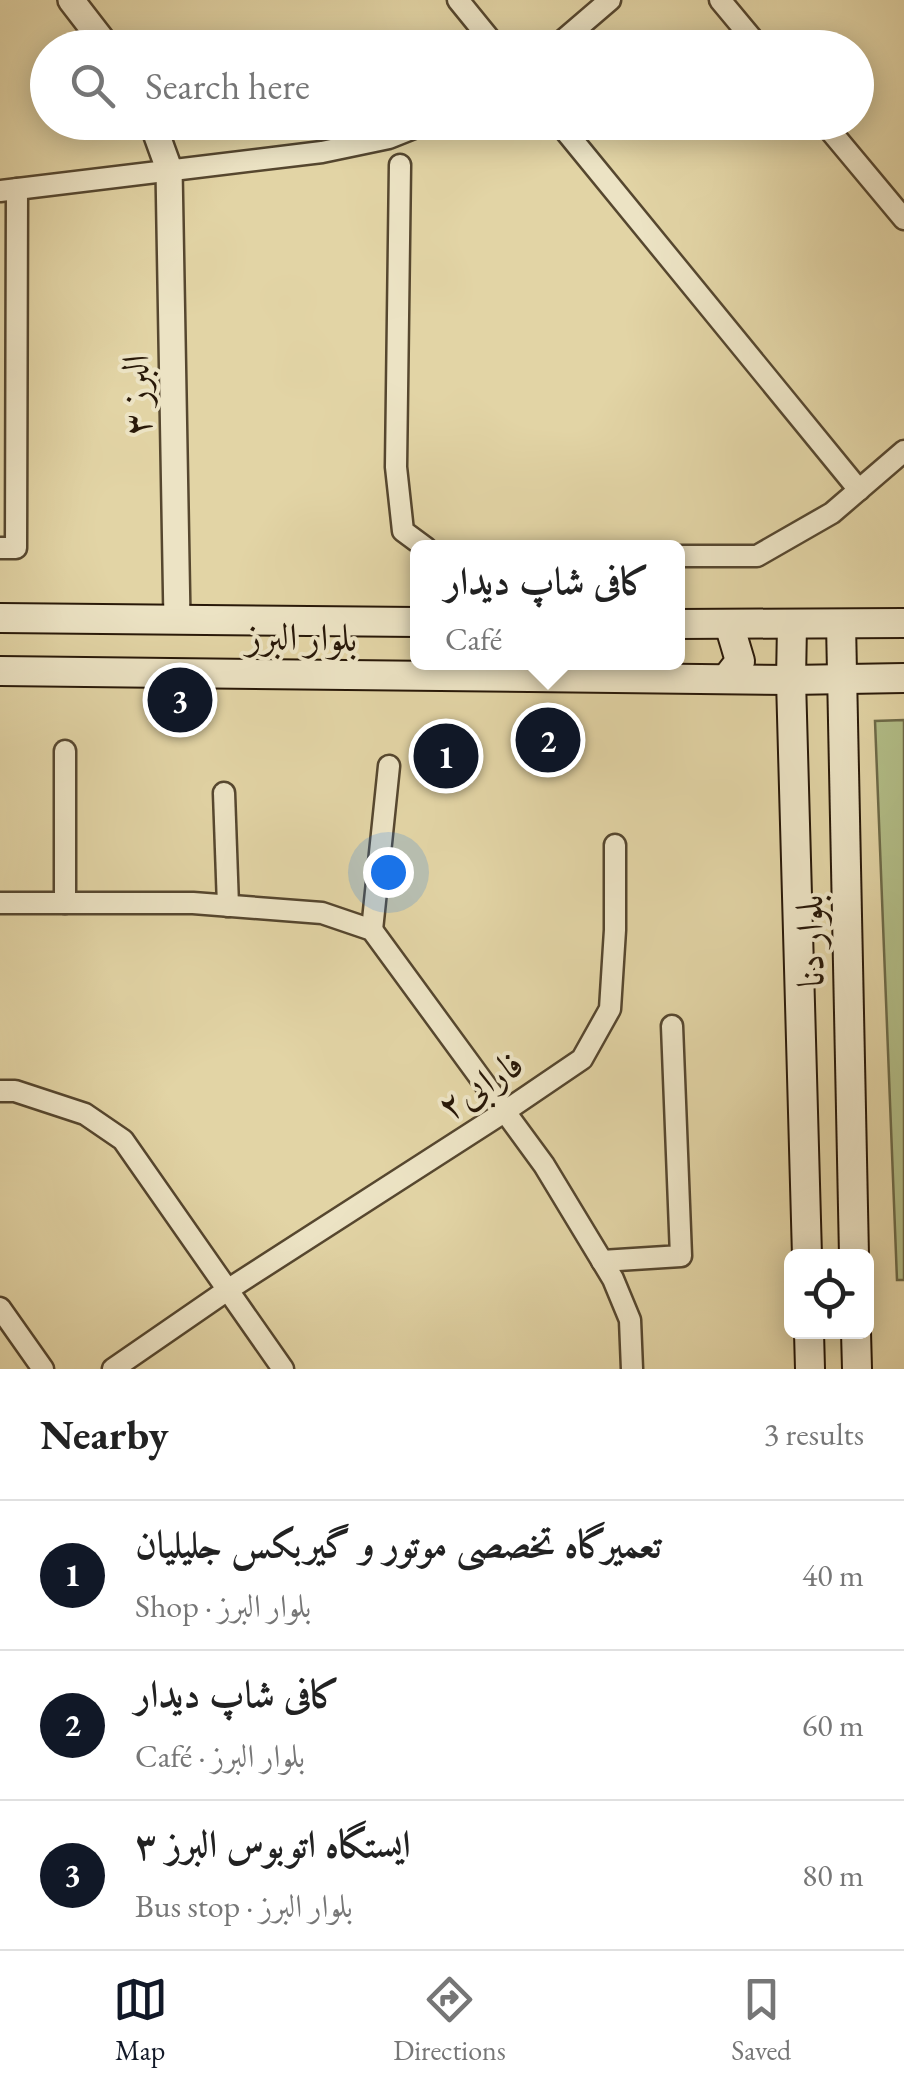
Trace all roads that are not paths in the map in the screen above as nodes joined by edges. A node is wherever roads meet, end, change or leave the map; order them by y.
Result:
1 (71, 0) edge
2 (458, 0) edge
3 (610, 0) edge
4 (720, 0) edge
5 (94, 30) edge
6 (482, 30) edge
7 (575, 30) edge
8 (745, 30) edge
9 (159, 140) edge
10 (379, 140) edge
11 (573, 140) edge
12 (838, 140) edge
13 (400, 165) dead end
14 (169, 169) junction
15 (9, 190) edge
16 (904, 220) edge
17 (904, 451) edge
18 (858, 490) junction
19 (414, 540) edge
20 (8, 548) edge
21 (685, 556) edge
22 (0, 618) edge
23 (177, 620) junction
24 (410, 622) edge
25 (904, 622) edge
26 (685, 624) edge
27 (729, 624) junction
28 (841, 624) junction
29 (792, 625) junction
30 (0, 671) edge
31 (904, 678) edge
32 (726, 679) junction
33 (791, 680) junction
34 (843, 680) junction
35 (65, 751) dead end
36 (389, 766) dead end
37 (224, 794) dead end
38 (614, 845) dead end
39 (0, 902) edge
40 (65, 903) junction
41 (228, 906) junction
42 (372, 930) junction
43 (672, 1026) dead end
44 (0, 1091) edge
45 (504, 1112) junction
46 (806, 1249) edge
47 (854, 1249) edge
48 (602, 1261) junction
49 (229, 1289) junction
50 (0, 1308) edge
51 (808, 1339) edge
52 (856, 1339) edge
53 (43, 1369) edge
54 (113, 1369) edge
55 (284, 1369) edge
56 (632, 1369) edge
57 (810, 1369) edge
58 (857, 1369) edge

1 - 5 street
2 - 6 street
3 - 7 street
4 - 8 street
9 - 14 street, البرز ۳
10 - 14 street
11 - 18 street
12 - 16 street
13 - 19 street
14 - 15 street
14 - 23 street, البرز ۳
15 - 20 street
17 - 18 street
18 - 21 street
22 - 23 main road, بلوار البرز
23 - 24 main road, بلوار البرز
25 - 28 main road
26 - 27 main road
27 - 29 main road
27 - 32 main road
28 - 29 main road
28 - 34 main road, بلوار دنا
29 - 33 main road, بلوار دنا
30 - 32 main road, بلوار البرز
31 - 34 main road, بلوار البرز
32 - 33 main road, بلوار البرز
33 - 34 main road, بلوار البرز
33 - 46 main road, بلوار دنا
34 - 47 main road, بلوار دنا
35 - 40 street
36 - 42 street
37 - 41 street
38 - 45 street, فارابی۲
39 - 40 street
40 - 41 street
41 - 42 street
42 - 45 street
43 - 48 street
44 - 49 street
45 - 48 street
45 - 49 street, فارابی۲
48 - 56 street
49 - 54 street, فارابی۲
49 - 55 street
50 - 53 street
51 - 57 main road
52 - 58 main road

